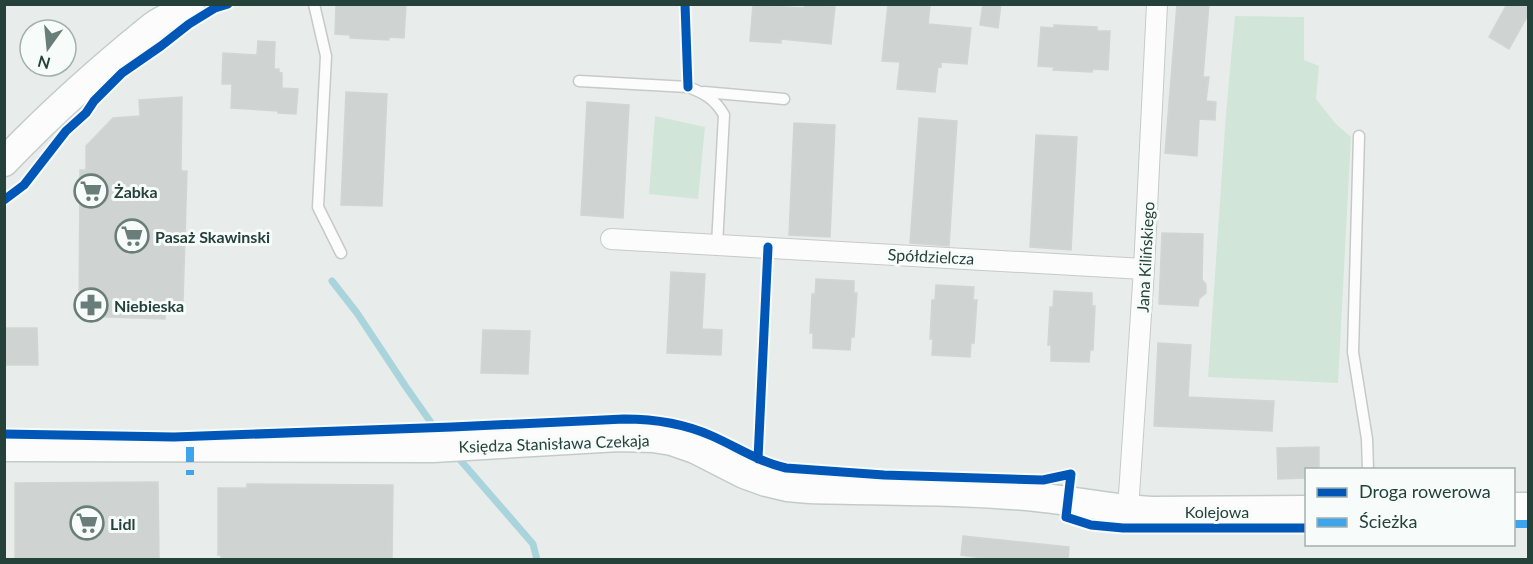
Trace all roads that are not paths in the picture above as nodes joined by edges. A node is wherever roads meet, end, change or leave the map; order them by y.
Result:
1 (190, 4) edge
2 (314, 4) edge
3 (1157, 4) edge
4 (159, 15) edge
5 (579, 81) dead end
6 (703, 92) junction
7 (784, 99) dead end
8 (1359, 136) dead end
9 (4, 162) edge
10 (611, 239) dead end
11 (717, 245) junction
12 (341, 253) dead end
13 (1144, 269) junction
14 (4, 447) edge
15 (1368, 468) edge
16 (1128, 510) junction
17 (1305, 510) edge

1 - 4 street
2 - 12 lane
3 - 13 street, Jana Kilińskiego
4 - 9 street
5 - 6 lane
6 - 7 lane
6 - 11 lane
8 - 15 lane
10 - 11 street, Spółdzielcza
11 - 13 street, Spółdzielcza
13 - 16 street, Jana Kilińskiego
14 - 16 street, Księdza Stanisława Czekaja
16 - 17 street, Kolejowa

